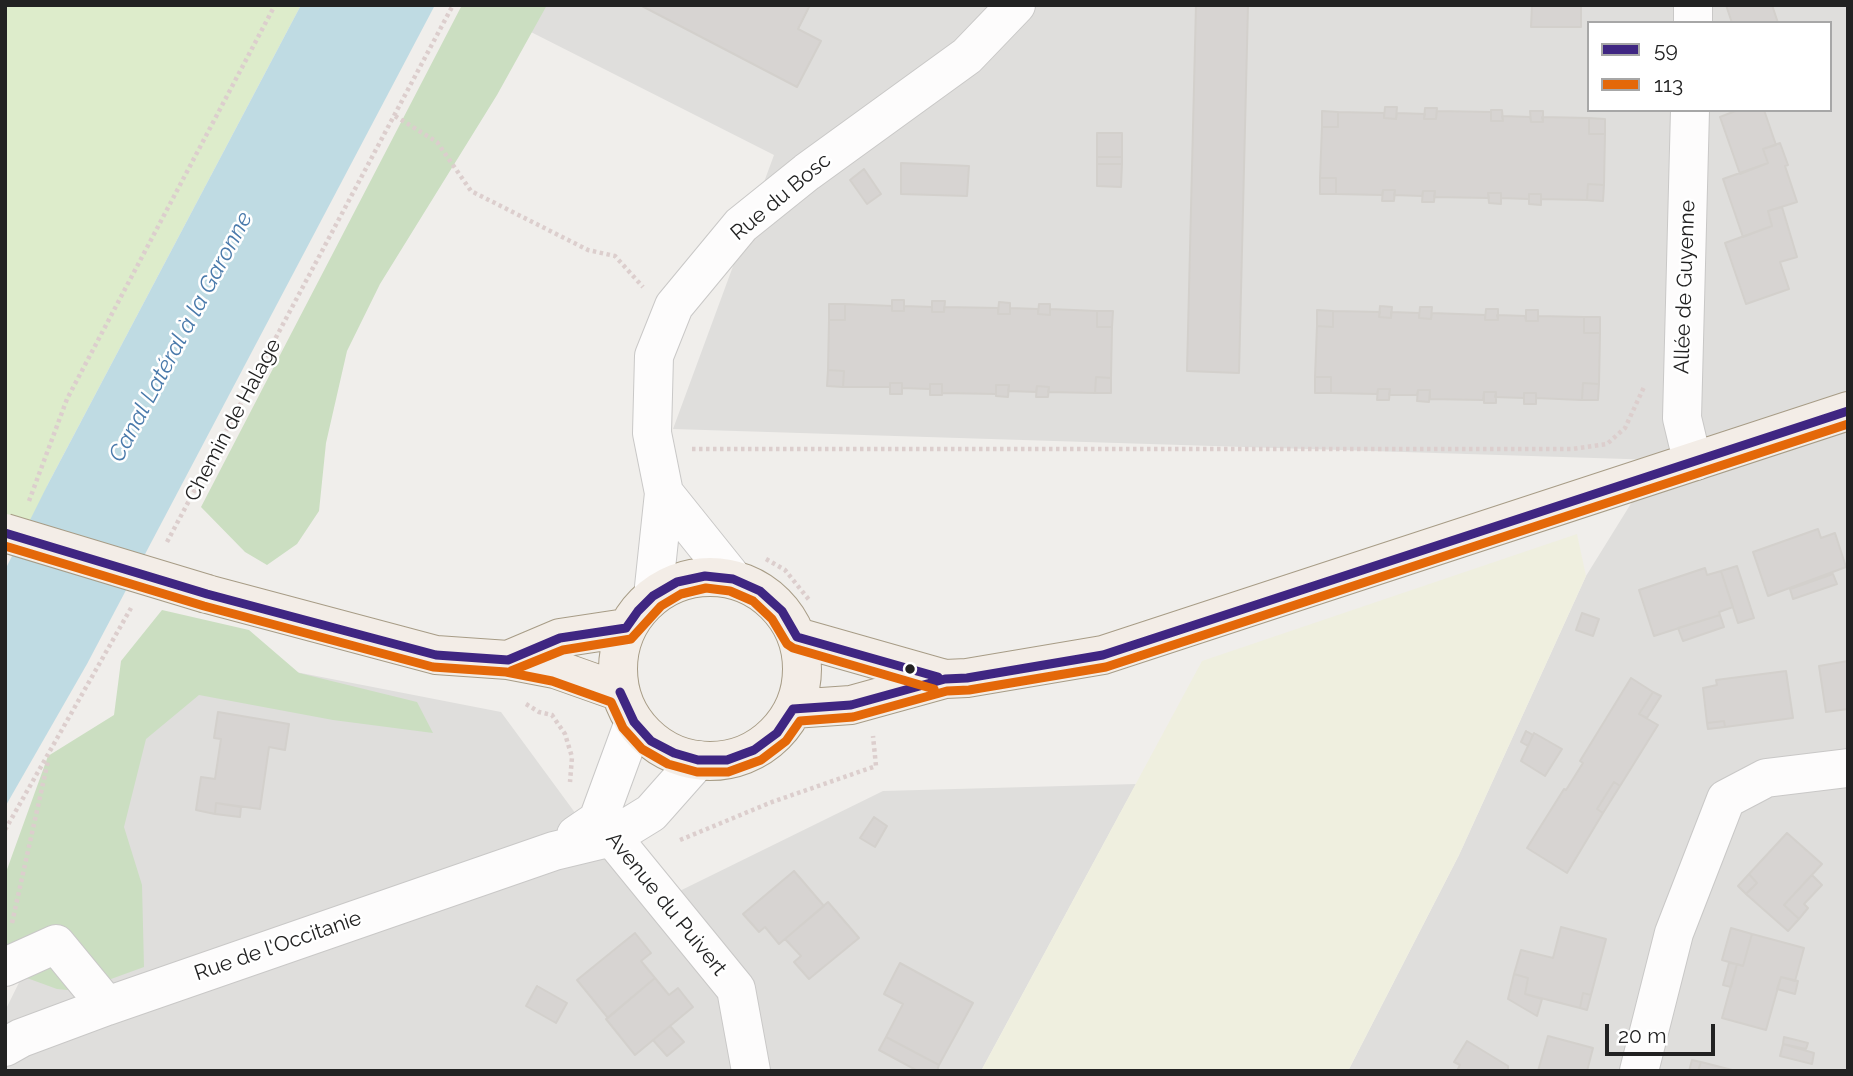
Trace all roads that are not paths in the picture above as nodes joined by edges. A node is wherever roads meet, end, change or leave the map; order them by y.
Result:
1 (1016, 5) edge
2 (1690, 112) edge
3 (1848, 411) edge
4 (1696, 461) junction
5 (664, 493) junction
6 (15, 521) edge
7 (733, 579) junction
8 (653, 596) junction
9 (626, 628) junction
10 (797, 637) junction
11 (508, 660) junction
12 (945, 679) junction
13 (627, 707) junction
14 (793, 709) junction
15 (698, 760) junction
16 (1848, 768) edge
17 (605, 828) junction
18 (5, 967) edge
19 (107, 1006) junction
20 (5, 1047) edge
21 (751, 1071) edge
22 (1639, 1071) edge

1 - 5 street, Rue du Bosc
2 - 4 street, Allée de Guyenne
3 - 4 main road
4 - 12 main road
5 - 7 street, Rue du Bosc
5 - 8 street, Rue du Bosc
6 - 11 main road, bridge
7 - 8 main road
7 - 10 main road
8 - 9 main road
9 - 11 main road
9 - 13 main road
10 - 12 main road
10 - 14 main road
11 - 13 main road
12 - 14 main road
13 - 15 main road
13 - 17 street
14 - 15 main road
15 - 17 street, Rue de l'Occitanie
16 - 22 street
17 - 19 street, Rue de l'Occitanie
17 - 21 street, Avenue du Puivert
18 - 19 street
19 - 20 street, Rue de l'Occitanie

